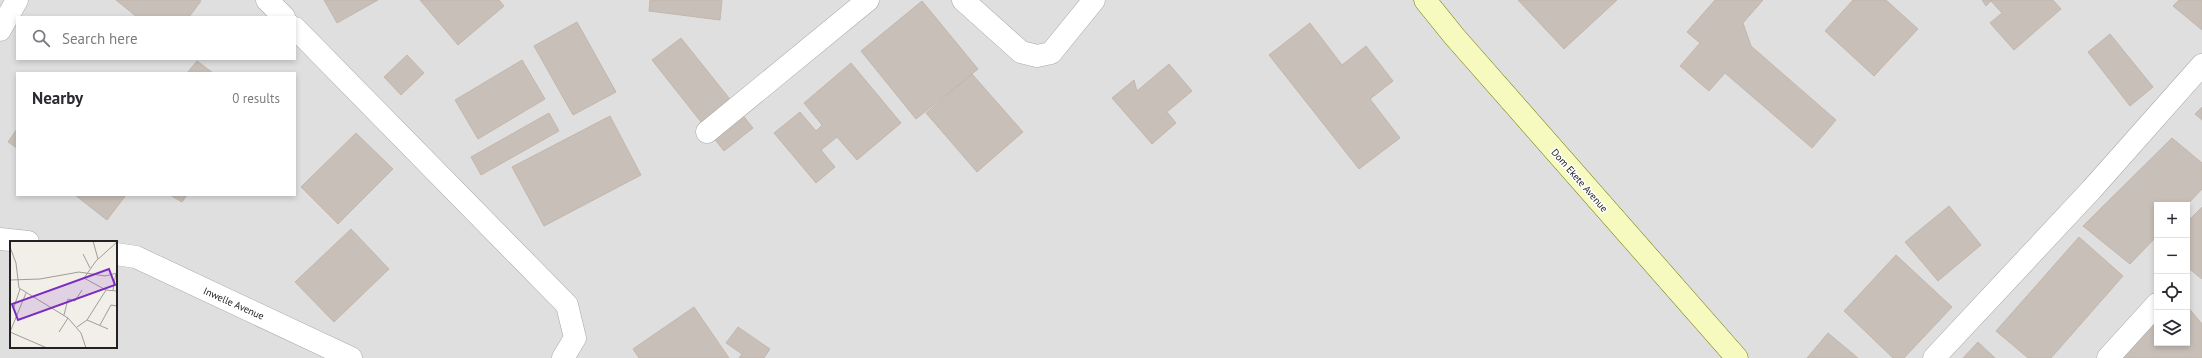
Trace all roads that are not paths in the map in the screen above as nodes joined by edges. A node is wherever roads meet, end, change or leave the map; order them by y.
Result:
1 (17, 0) edge
2 (267, 0) edge
3 (868, 0) edge
4 (963, 0) edge
5 (1094, 0) edge
6 (1425, 0) edge
7 (283, 16) edge
8 (296, 29) edge
9 (0, 30) edge
10 (2202, 65) edge
11 (707, 132) dead end
12 (0, 239) edge
13 (19, 241) edge
14 (117, 254) edge
15 (2154, 307) edge
16 (351, 358) edge
17 (563, 358) edge
18 (1737, 358) edge
19 (1934, 358) edge
20 (2108, 358) edge

1 - 9 street
2 - 7 street
3 - 11 street
4 - 5 street
6 - 18 street, Dom Ekete Avenue
8 - 17 street
10 - 19 street
12 - 13 street
14 - 16 street, Inwelle Avenue
15 - 20 street

